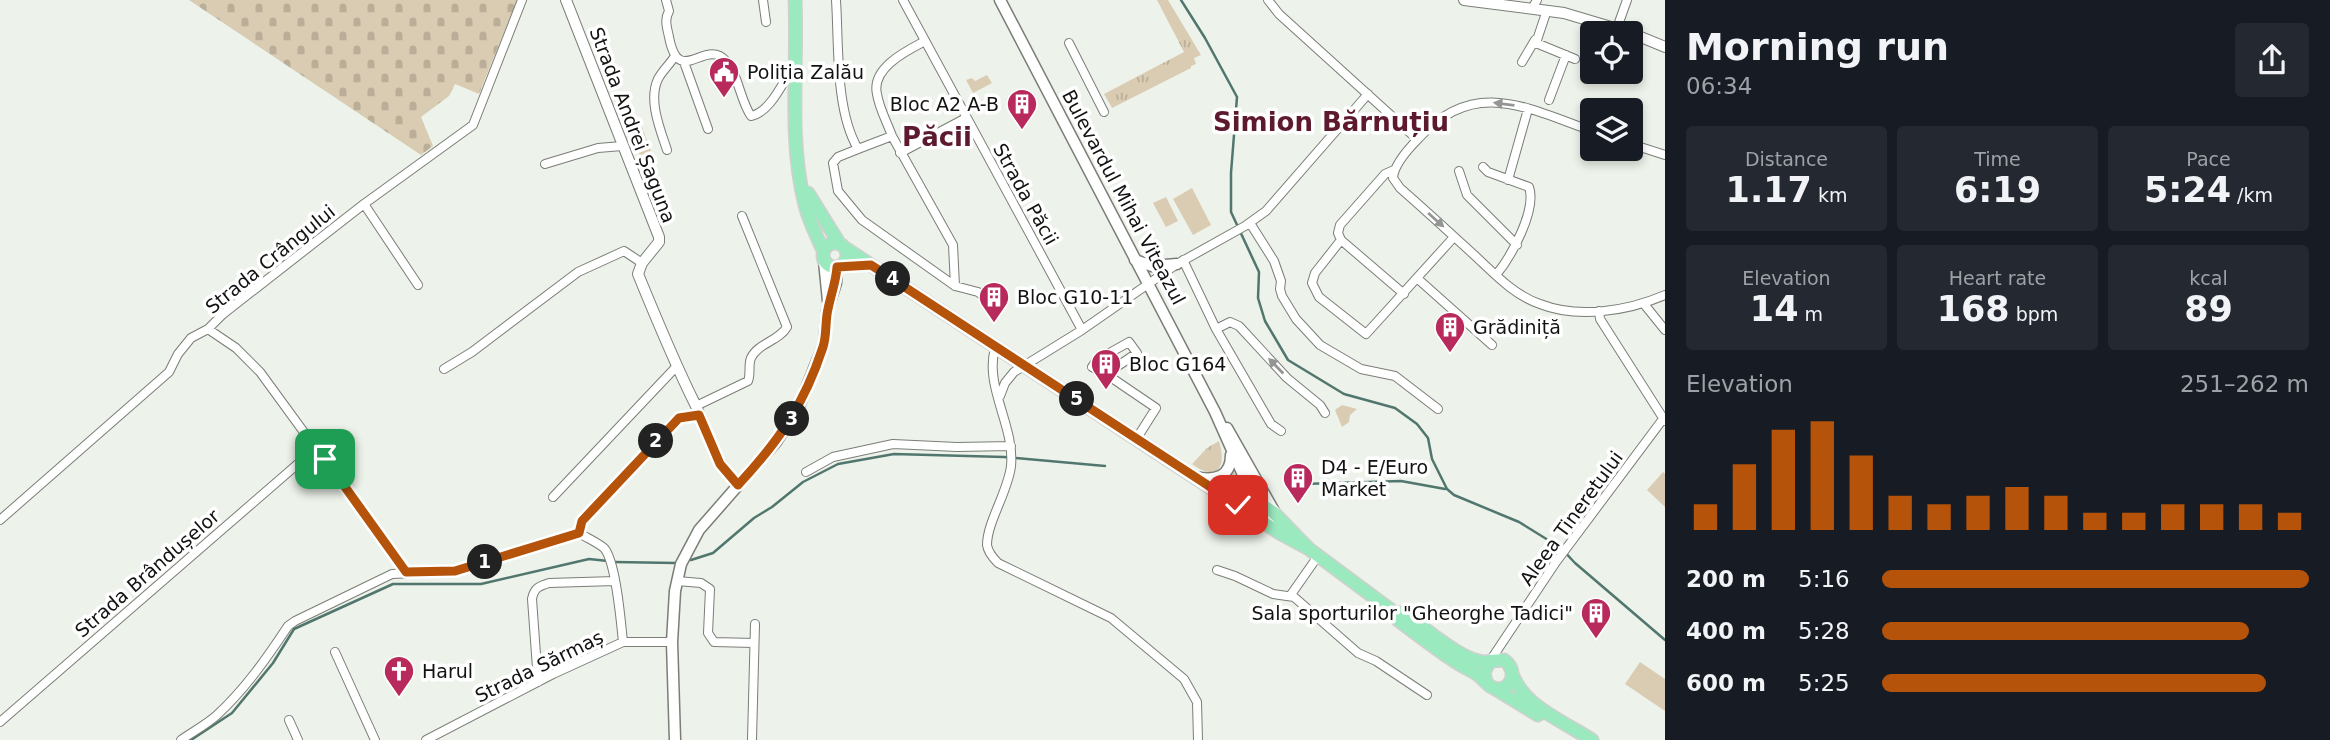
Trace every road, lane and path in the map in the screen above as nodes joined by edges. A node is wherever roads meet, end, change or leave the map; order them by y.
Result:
1 (522, 0) edge
2 (566, 0) edge
3 (666, 0) edge
4 (763, 0) edge
5 (795, 0) edge
6 (836, 0) edge
7 (903, 0) edge
8 (1000, 0) edge
9 (1268, 0) edge
10 (1464, 0) edge
11 (1627, 0) edge
12 (1535, 4) edge
13 (1547, 10) junction
14 (1590, 21) edge
15 (1620, 21) edge
16 (766, 22) dead end
17 (1643, 38) edge
18 (1535, 40) junction
19 (925, 41) junction
20 (1069, 43) dead end
21 (1665, 47) edge
22 (1566, 55) junction
23 (675, 57) junction
24 (1575, 59) dead end
25 (684, 62) junction
26 (1522, 62) dead end
27 (796, 64) junction
28 (1368, 94) junction
29 (1549, 100) dead end
30 (1528, 109) junction
31 (1104, 112) dead end
32 (967, 118) junction
33 (1580, 127) edge
34 (708, 129) dead end
35 (892, 136) junction
36 (1417, 139) junction
37 (622, 146) junction
38 (1643, 148) edge
39 (667, 149) dead end
40 (858, 149) junction
41 (900, 153) junction
42 (1665, 155) edge
43 (545, 163) dead end
44 (1483, 167) dead end
45 (1394, 170) junction
46 (1459, 171) dead end
47 (800, 174) junction
48 (1508, 180) junction
49 (364, 204) junction
50 (742, 216) dead end
51 (1247, 224) junction
52 (1454, 237) junction
53 (1341, 240) junction
54 (1517, 245) junction
55 (842, 246) junction
56 (823, 255) junction
57 (1135, 260) junction
58 (1180, 262) junction
59 (642, 263) junction
60 (871, 265) junction
61 (839, 266) junction
62 (1496, 275) junction
63 (1418, 279) junction
64 (418, 285) dead end
65 (1147, 285) junction
66 (955, 286) junction
67 (1404, 294) junction
68 (1665, 295) edge
69 (829, 303) junction
70 (993, 303) dead end
71 (1644, 304) junction
72 (1599, 311) junction
73 (208, 328) junction
74 (1216, 329) junction
75 (1082, 330) junction
76 (1665, 330) edge
77 (1492, 345) dead end
78 (995, 348) junction
79 (1024, 365) junction
80 (676, 367) junction
81 (444, 369) dead end
82 (1106, 374) junction
83 (999, 399) junction
84 (1438, 409) dead end
85 (697, 410) junction
86 (1215, 412) junction
87 (1325, 413) dead end
88 (1664, 420) edge
89 (1281, 431) dead end
90 (1137, 438) junction
91 (315, 449) junction
92 (1011, 449) junction
93 (1230, 449) junction
94 (806, 472) dead end
95 (1195, 477) junction
96 (738, 485) junction
97 (1261, 490) junction
98 (554, 497) dead end
99 (1226, 497) junction
100 (1255, 503) junction
101 (1277, 515) junction
102 (0, 520) edge
103 (579, 533) junction
104 (1281, 534) junction
105 (1313, 552) junction
106 (1217, 570) dead end
107 (406, 572) junction
108 (615, 581) junction
109 (677, 581) junction
110 (1290, 596) junction
111 (1395, 613) junction
112 (755, 624) dead end
113 (1506, 636) junction
114 (623, 642) junction
115 (672, 642) junction
116 (754, 643) junction
117 (335, 652) dead end
118 (1504, 660) junction
119 (1489, 662) junction
120 (1513, 676) junction
121 (538, 682) junction
122 (1490, 685) junction
123 (1427, 695) dead end
124 (289, 720) dead end
125 (0, 722) edge
126 (752, 739) edge
127 (181, 740) edge
128 (298, 740) edge
129 (375, 740) edge
130 (426, 740) edge
131 (675, 740) edge
132 (1198, 740) edge
133 (1577, 740) edge
134 (1592, 740) edge

1 - 49 street, Strada Crângului
2 - 37 street, Strada Andrei Șaguna
3 - 23 street
4 - 16 street
5 - 27 main road
6 - 40 street
7 - 19 street, Strada Păcii
8 - 57 main road, Bulevardul Mihai Viteazul
9 - 28 street
10 - 12 street
11 - 15 street
12 - 13 street
13 - 14 street
13 - 18 street
17 - 21 street
18 - 22 street
18 - 26 street
19 - 32 street, Strada Păcii
19 - 35 street
20 - 31 street
22 - 24 street
22 - 29 street
23 - 25 street
23 - 39 street
25 - 27 street
25 - 34 street
27 - 47 main road
28 - 36 street
28 - 51 street
30 - 33 street
30 -> 36 street
30 - 48 street
32 - 41 street
32 - 75 street, Strada Păcii
35 - 40 street
35 - 41 street
36 - 45 street
37 - 43 street
37 - 59 street, Strada Andrei Șaguna
38 - 42 street
40 - 66 street
41 - 66 street
44 - 48 street
45 -> 52 street
45 - 53 street
46 - 54 street
47 - 55 main road
47 - 56 main road
48 - 54 street
49 - 64 street
49 - 73 street, Strada Crângului
50 - 85 street
51 - 58 street
51 - 84 street
52 - 62 street
52 - 63 street
53 - 67 street
53 - 67 street
54 - 62 street
55 - 56 main road
55 - 60 main road
55 - 61 main road
56 - 61 main road
56 - 69 main road
57 - 58 main road
57 - 65 main road, Bulevardul Mihai Viteazul
58 - 65 street
58 - 74 street
59 - 80 street
59 - 81 street
60 - 61 main road
60 - 78 main road
61 - 69 main road
62 - 72 street
63 - 67 street
63 - 77 street
65 - 75 street
65 - 86 main road, Bulevardul Mihai Viteazul
66 - 70 street
68 - 71 street
69 - 96 main road
71 - 72 street
71 - 76 street
72 - 88 street
73 - 91 street
73 - 102 street, Strada Crângului
87 -> 74 street
74 - 89 street
75 - 79 street
78 - 79 main road
78 - 83 street
79 - 83 street
79 - 90 main road
80 - 85 street
80 - 98 street
82 - 82 street
82 - 90 street
83 - 92 street
85 - 96 street
85 - 103 street
86 - 93 main road, Bulevardul Mihai Viteazul
86 - 97 main road, Bulevardul Mihai Viteazul
88 - 113 street, Aleea Tineretului
90 - 95 main road
91 - 107 street
91 - 125 street, Strada Brândușelor
92 - 94 street
92 - 132 street
93 - 95 main road
93 - 100 main road, Bulevardul Mihai Viteazul
95 - 99 main road
96 - 109 main road
97 - 100 main road
97 - 101 main road, Bulevardul Mihai Viteazul
99 - 100 main road
99 - 104 main road
100 - 101 main road
100 - 104 main road, Bulevardul Mihai Viteazul
101 - 105 main road, Bulevardul Mihai Viteazul
103 - 107 street
103 - 108 street
104 - 105 main road, Bulevardul Mihai Viteazul
105 - 110 street
105 - 111 main road, Bulevardul Mihai Viteazul
106 - 110 street
107 - 127 street
108 - 114 street
108 - 121 street
109 - 115 main road
109 - 116 street
110 - 123 street
111 - 119 main road, Bulevardul Mihai Viteazul
111 - 122 main road, Bulevardul Mihai Viteazul
112 - 116 street
113 - 118 street, Aleea Tineretului
113 - 119 street, Aleea Tineretului
114 - 115 street, Strada Sărmaș
114 - 121 street, Strada Sărmaș
115 - 131 main road
116 - 126 street
117 - 129 street
118 - 119 main road
118 - 120 main road
119 - 122 main road
120 - 122 main road
120 - 134 main road
121 - 130 street, Strada Sărmaș
122 - 133 main road, Bulevardul Mihai Viteazul
124 - 128 street

